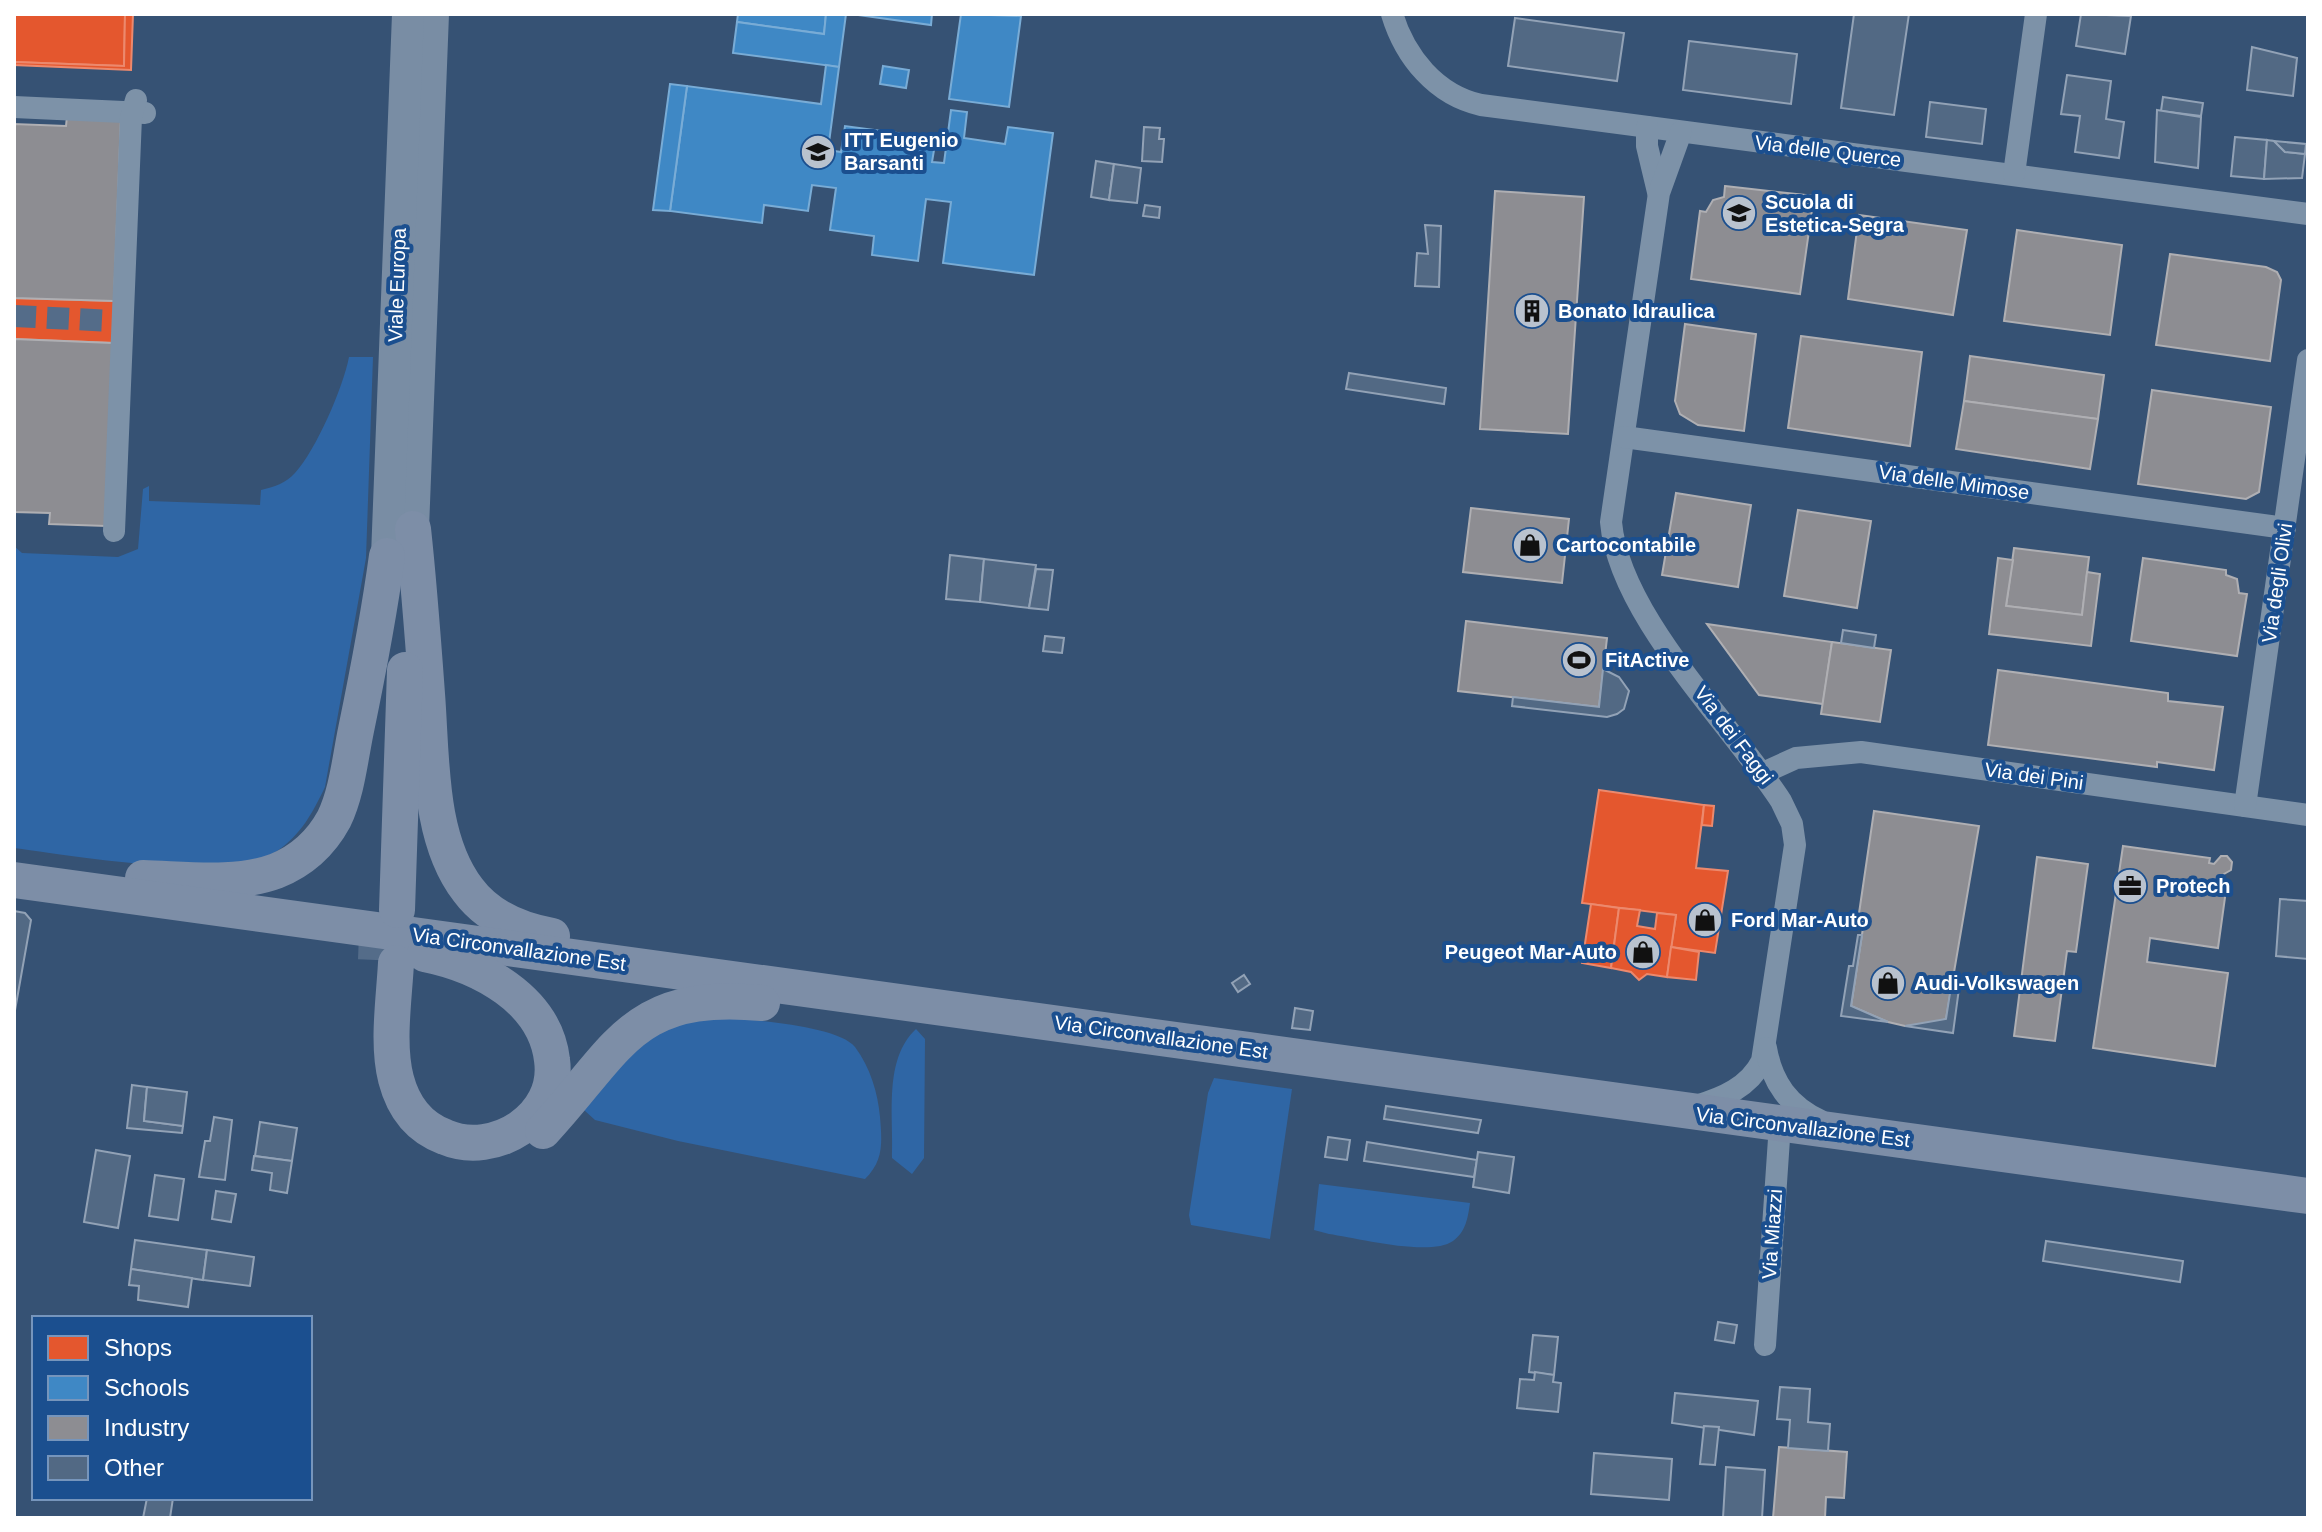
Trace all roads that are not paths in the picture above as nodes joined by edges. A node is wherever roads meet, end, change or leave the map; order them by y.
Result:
1 (408, 14) edge
2 (433, 14) edge
3 (1392, 14) edge
4 (2036, 14) edge
5 (14, 107) edge
6 (1647, 127) junction
7 (1681, 132) junction
8 (2014, 174) junction
9 (1657, 202) junction
10 (2308, 214) edge
11 (2308, 360) edge
12 (1624, 437) junction
13 (2285, 528) junction
14 (413, 529) junction
15 (114, 531) dead end
16 (387, 556) junction
17 (1763, 773) junction
18 (2245, 806) junction
19 (2308, 815) edge
20 (14, 868) edge
21 (14, 880) edge
22 (146, 899) junction
23 (847, 995) junction
24 (944, 1008) junction
25 (1766, 1048) junction
26 (1680, 1111) junction
27 (1780, 1124) junction
28 (1848, 1133) junction
29 (2308, 1196) edge
30 (1765, 1345) dead end

1 - 16 street, Viale Europa
2 - 14 street, Viale Europa
3 - 6 street, Via delle Querce
4 - 8 street
5 - 15 street
6 - 7 street, Via delle Querce
6 - 9 street, Via dei Faggi
7 - 8 street, Via delle Querce
7 - 9 street, Via dei Faggi
8 - 10 street, Via delle Querce
9 - 12 street, Via dei Faggi
11 - 13 street, Via degli Olivi
12 - 13 street, Via delle Mimose
12 - 17 street, Via dei Faggi
13 - 18 street, Via degli Olivi
14 - 16 main road
14 - 23 main road
16 - 20 main road
17 - 18 street, Via dei Pini
17 - 25 street, Via dei Faggi
18 - 19 street, Via dei Pini
21 - 22 main road, Via Circonvallazione Est
22 - 23 main road, Via Circonvallazione Est
22 - 24 main road
23 - 24 main road, Via Circonvallazione Est
24 - 26 main road, Via Circonvallazione Est
25 - 26 street, Via dei Faggi
25 - 28 street, Via dei Faggi
26 - 27 main road, Via Circonvallazione Est
27 - 28 main road, Via Circonvallazione Est
27 - 30 street, Via Miazzi
28 - 29 main road, Via Circonvallazione Est

